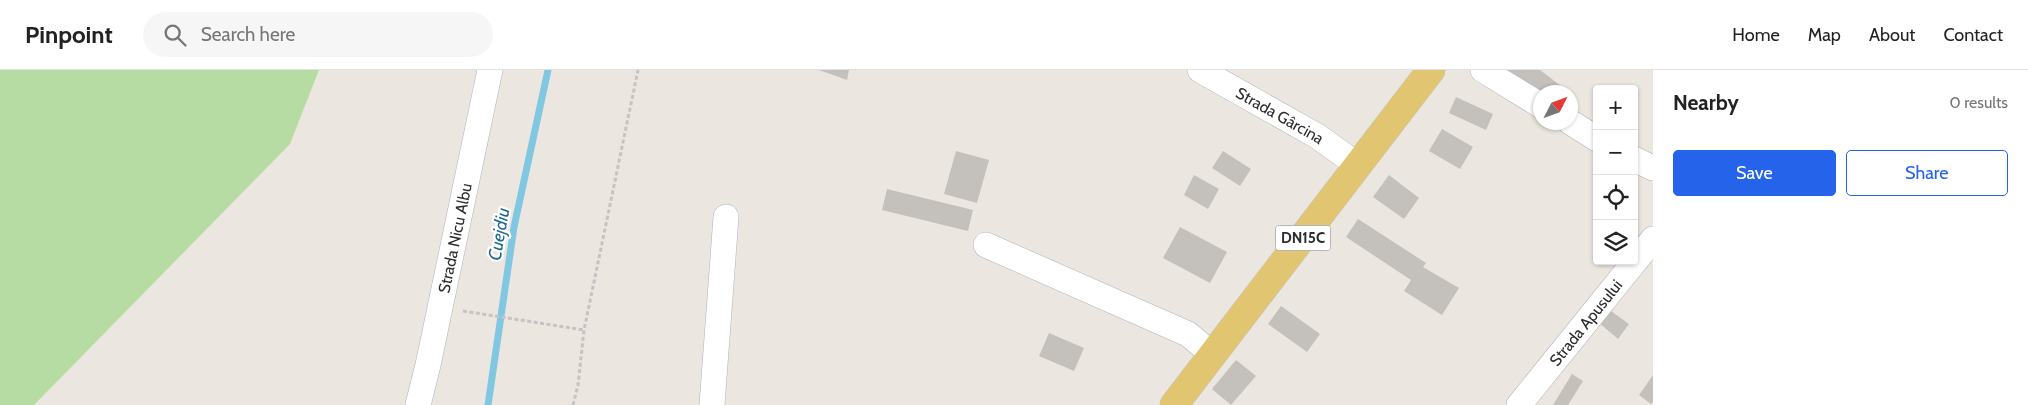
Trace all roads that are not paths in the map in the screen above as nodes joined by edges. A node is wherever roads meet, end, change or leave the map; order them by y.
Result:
1 (490, 70) edge
2 (1200, 70) edge
3 (1431, 70) edge
4 (1483, 70) edge
5 (1533, 101) edge
6 (1578, 127) edge
7 (1593, 136) edge
8 (1638, 160) edge
9 (1359, 166) junction
10 (1653, 168) edge
11 (726, 217) dead end
12 (986, 245) dead end
13 (1650, 250) edge
14 (1213, 355) junction
15 (418, 405) edge
16 (712, 405) edge
17 (1174, 405) edge
18 (1519, 405) edge

1 - 15 street, Strada Nicu Albu
2 - 9 street, Strada Gârcina
3 - 9 main road, DN15C
4 - 5 street
6 - 7 street
8 - 10 street
9 - 14 main road, DN15C
11 - 16 street
12 - 14 street
13 - 18 street, Strada Apusului
14 - 17 main road, DN15C

